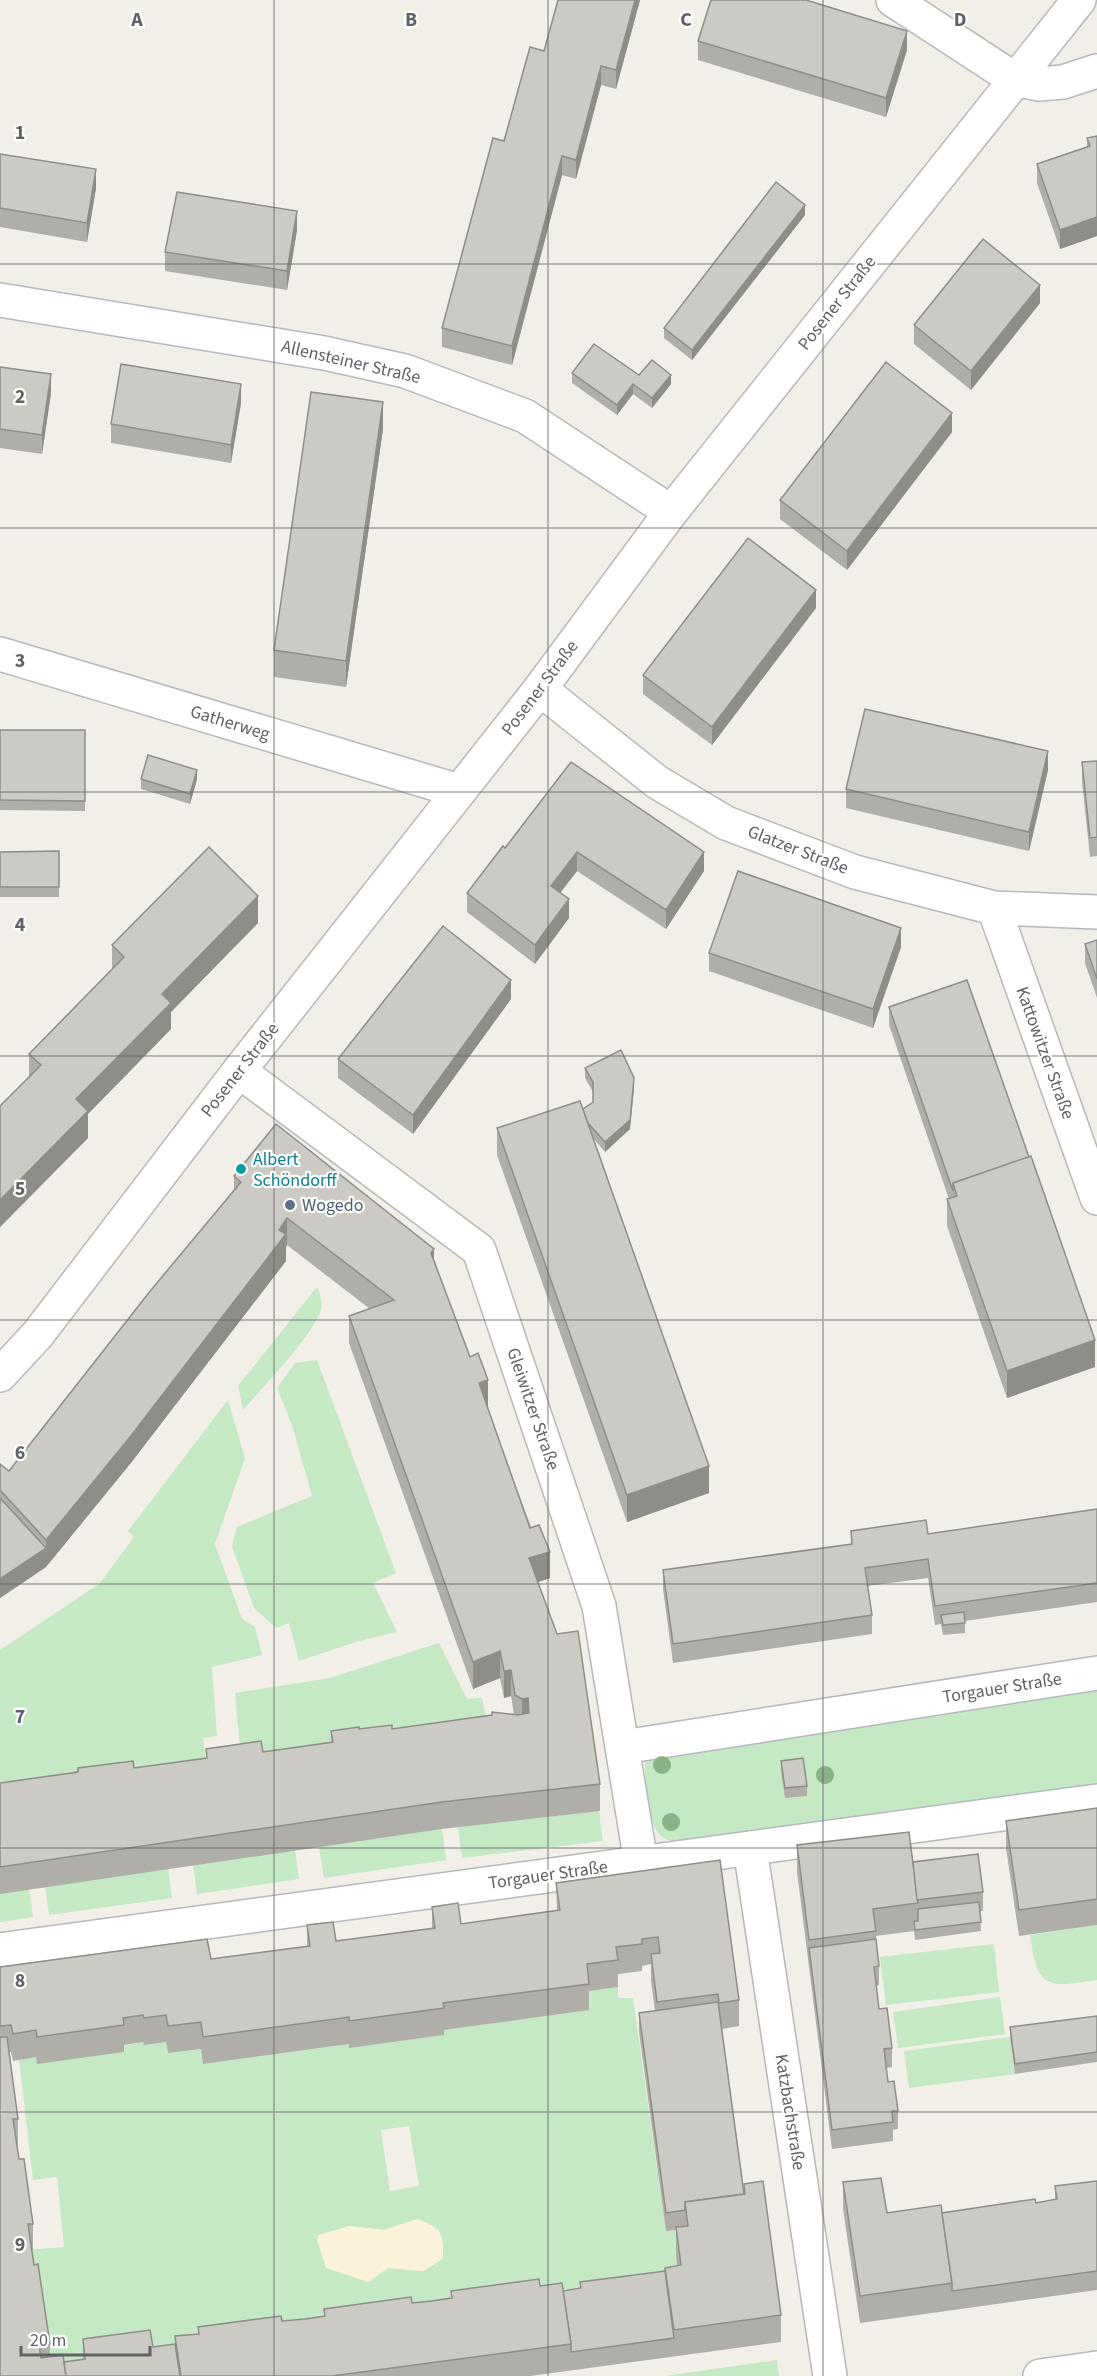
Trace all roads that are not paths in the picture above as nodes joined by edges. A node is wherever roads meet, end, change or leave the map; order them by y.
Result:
1 (893, 0) edge
2 (1079, 0) edge
3 (1097, 71) edge
4 (1014, 79) junction
5 (0, 300) edge
6 (671, 512) junction
7 (0, 654) edge
8 (540, 689) junction
9 (459, 790) junction
10 (994, 908) junction
11 (1097, 912) edge
12 (239, 1071) junction
13 (1097, 1198) edge
14 (0, 1375) edge
15 (1097, 1673) edge
16 (623, 1747) junction
17 (1097, 1801) edge
18 (750, 1848) junction
19 (640, 1863) junction
20 (0, 1950) edge
21 (1097, 2368) edge
22 (830, 2376) edge
23 (1040, 2376) edge

1 - 4 street
2 - 4 street, Posener Straße
3 - 4 street
4 - 6 street, Posener Straße
5 - 6 street, Allensteiner Straße
6 - 8 street, Posener Straße
7 - 9 street, Gatherweg
8 - 9 street, Posener Straße
8 - 10 street, Glatzer Straße
9 - 12 street, Posener Straße
10 - 11 street, Glatzer Straße
10 - 13 street, Kattowitzer Straße
12 - 14 street, Posener Straße
12 - 16 street, Gleiwitzer Straße
15 - 16 street, Torgauer Straße
16 - 19 street, Gleiwitzer Straße
17 - 18 street, Torgauer Straße
18 - 19 street, Torgauer Straße
18 - 22 street, Katzbachstraße
19 - 20 street, Torgauer Straße
21 - 23 street

